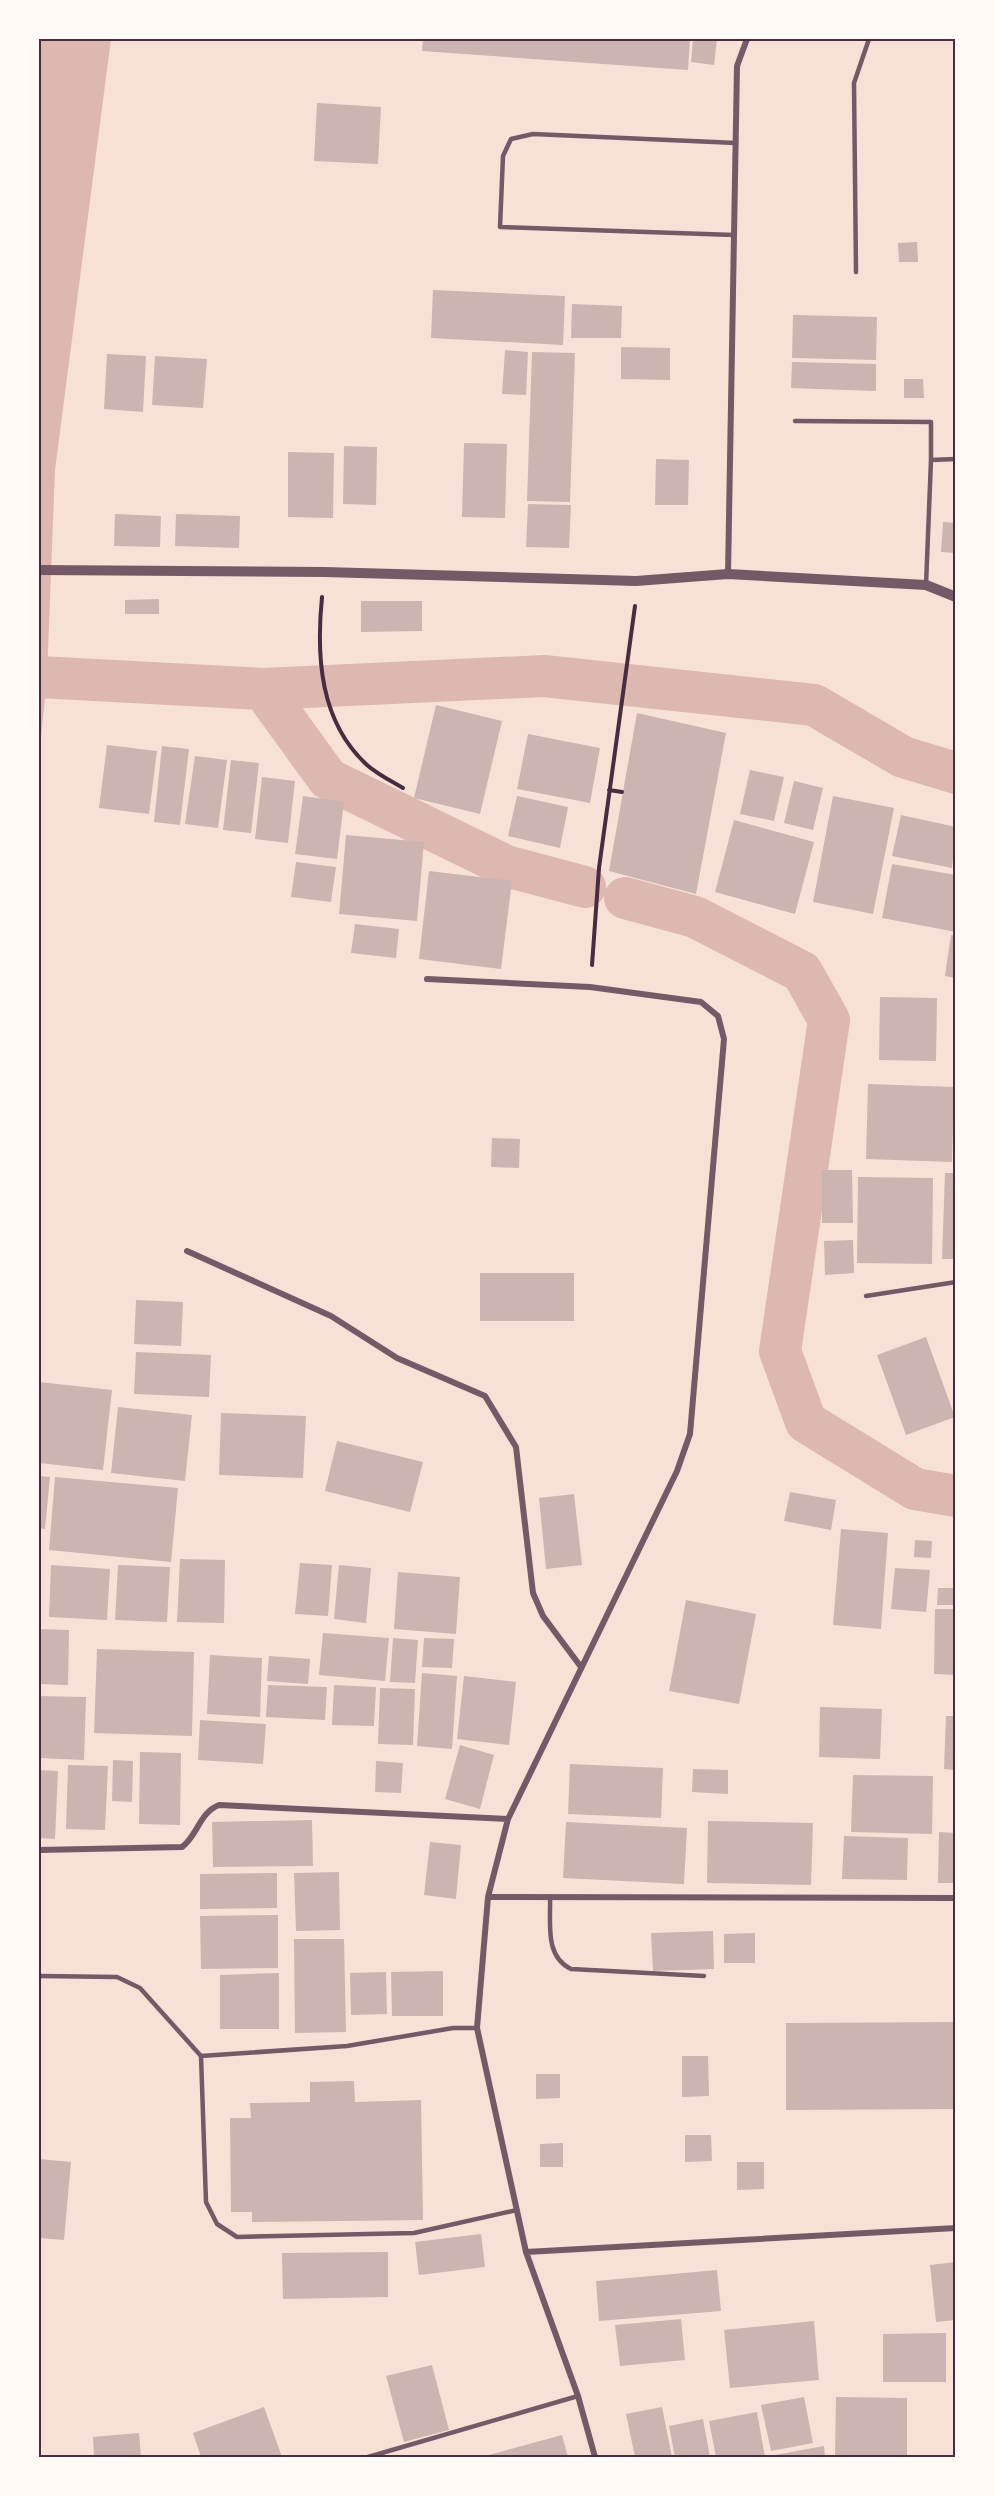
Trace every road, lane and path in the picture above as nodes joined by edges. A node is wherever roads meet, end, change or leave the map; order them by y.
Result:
1 (747, 39) edge
2 (869, 39) edge
3 (736, 143) junction
4 (734, 235) junction
5 (856, 272) dead end
6 (795, 421) dead end
7 (956, 459) edge
8 (931, 460) junction
9 (39, 570) edge
10 (729, 574) junction
11 (926, 585) junction
12 (956, 597) edge
13 (636, 601) dead end
14 (320, 613) dead end
15 (403, 788) dead end
16 (609, 790) junction
17 (622, 792) dead end
18 (426, 979) dead end
19 (590, 987) junction
20 (187, 1251) dead end
21 (956, 1282) edge
22 (866, 1296) dead end
23 (581, 1667) junction
24 (508, 1819) junction
25 (39, 1850) edge
26 (488, 1897) junction
27 (550, 1897) junction
28 (956, 1898) edge
29 (39, 1976) edge
30 (704, 1976) dead end
31 (477, 2028) junction
32 (201, 2056) junction
33 (517, 2210) junction
34 (956, 2228) edge
35 (526, 2252) junction
36 (578, 2396) junction
37 (368, 2457) edge
38 (594, 2457) edge

1 - 3 street
2 - 5 lane
3 - 4 street
3 - 4 lane
4 - 10 street
6 - 8 lane
7 - 8 lane
8 - 11 lane
9 - 10 street
10 - 11 street
11 - 12 street
13 - 16 path
14 - 15 path
16 - 17 path
16 - 19 path
18 - 19 street
19 - 23 street
20 - 23 street
21 - 22 lane
23 - 24 street
24 - 25 street
24 - 26 street
26 - 27 street
26 - 31 street
27 - 28 street
27 - 30 lane
29 - 32 lane
31 - 32 lane
31 - 33 street
32 - 33 lane
33 - 35 street
34 - 35 street
35 - 36 street
36 - 37 lane
36 - 38 street

